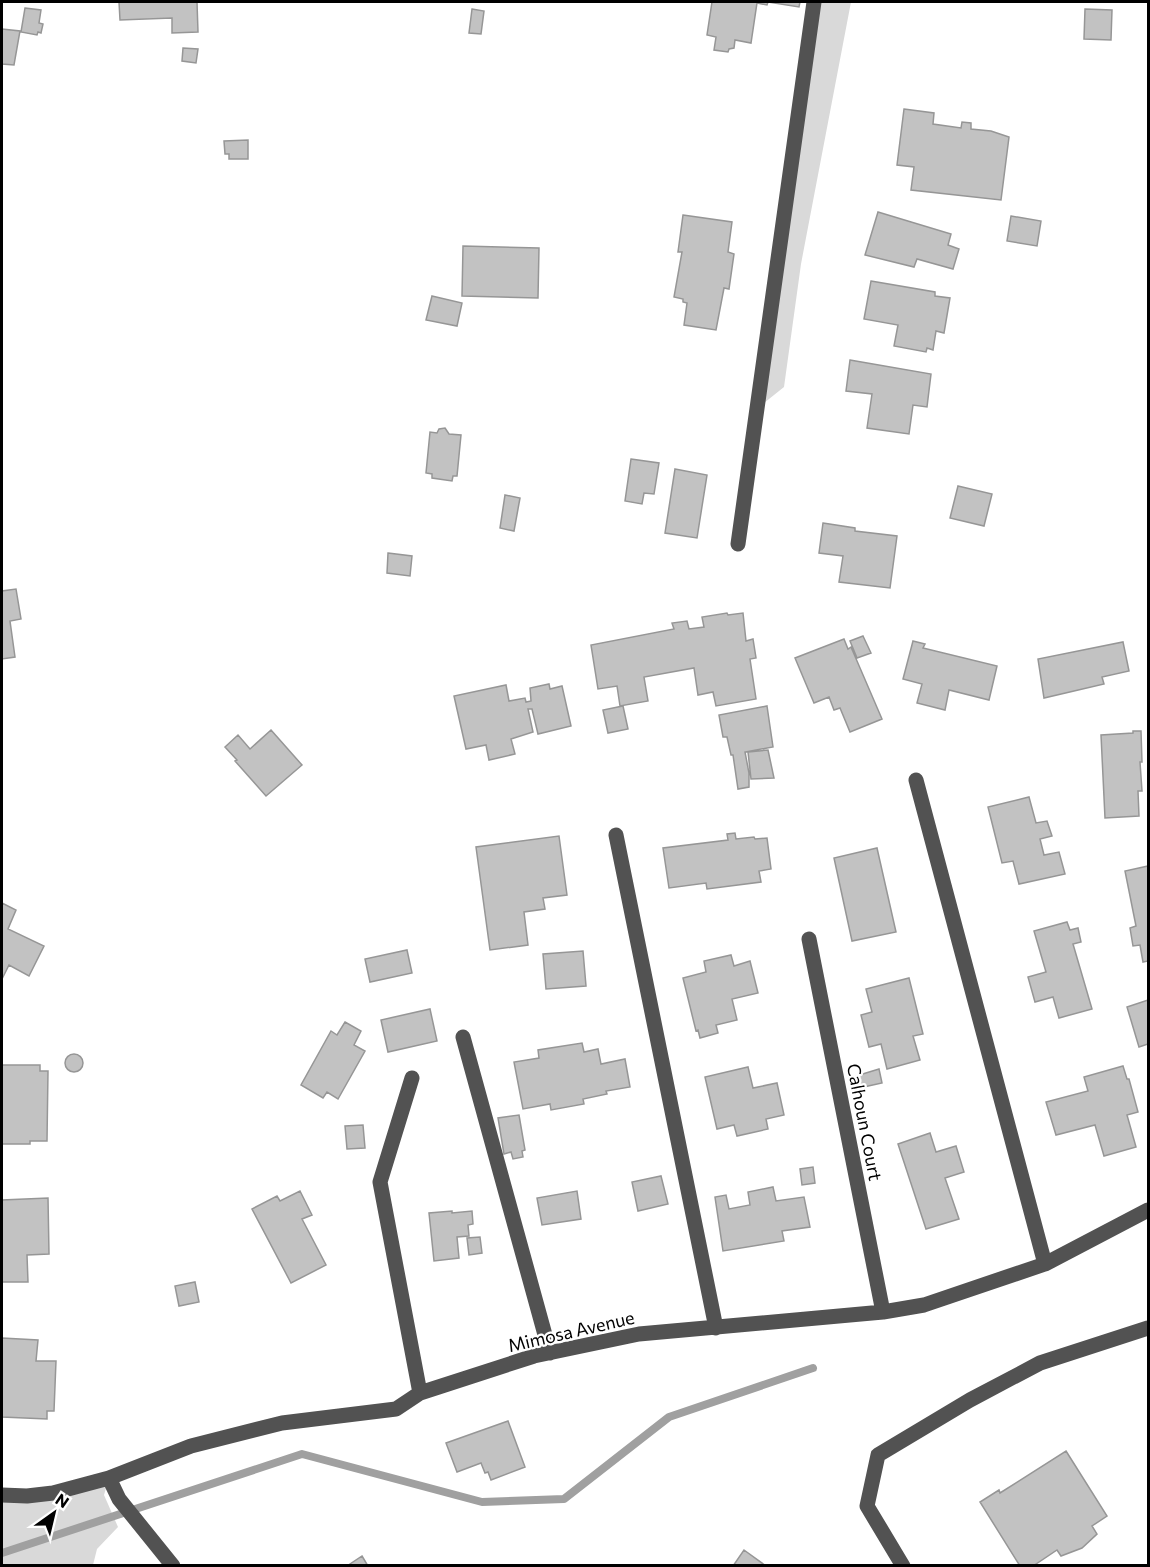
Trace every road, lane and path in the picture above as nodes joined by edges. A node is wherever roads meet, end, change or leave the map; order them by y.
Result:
1 (814, 2) edge
2 (738, 544) dead end
3 (916, 780) dead end
4 (616, 835) dead end
5 (809, 939) dead end
6 (463, 1037) dead end
7 (412, 1078) dead end
8 (1149, 1210) edge
9 (1045, 1264) junction
10 (883, 1312) junction
11 (716, 1328) junction
12 (1149, 1328) edge
13 (550, 1353) junction
14 (420, 1393) junction
15 (109, 1478) junction
16 (2, 1495) edge
17 (173, 1566) edge
18 (903, 1566) edge

1 - 2 street
3 - 9 street
4 - 11 street
5 - 10 street, Calhoun Court
6 - 13 street
7 - 14 street
8 - 9 street, Mimosa Avenue
9 - 10 street, Mimosa Avenue
10 - 11 street, Mimosa Avenue
11 - 13 street, Mimosa Avenue
12 - 18 street
13 - 14 street, Mimosa Avenue
14 - 15 street, Mimosa Avenue
15 - 16 street, Mimosa Avenue
15 - 17 street

